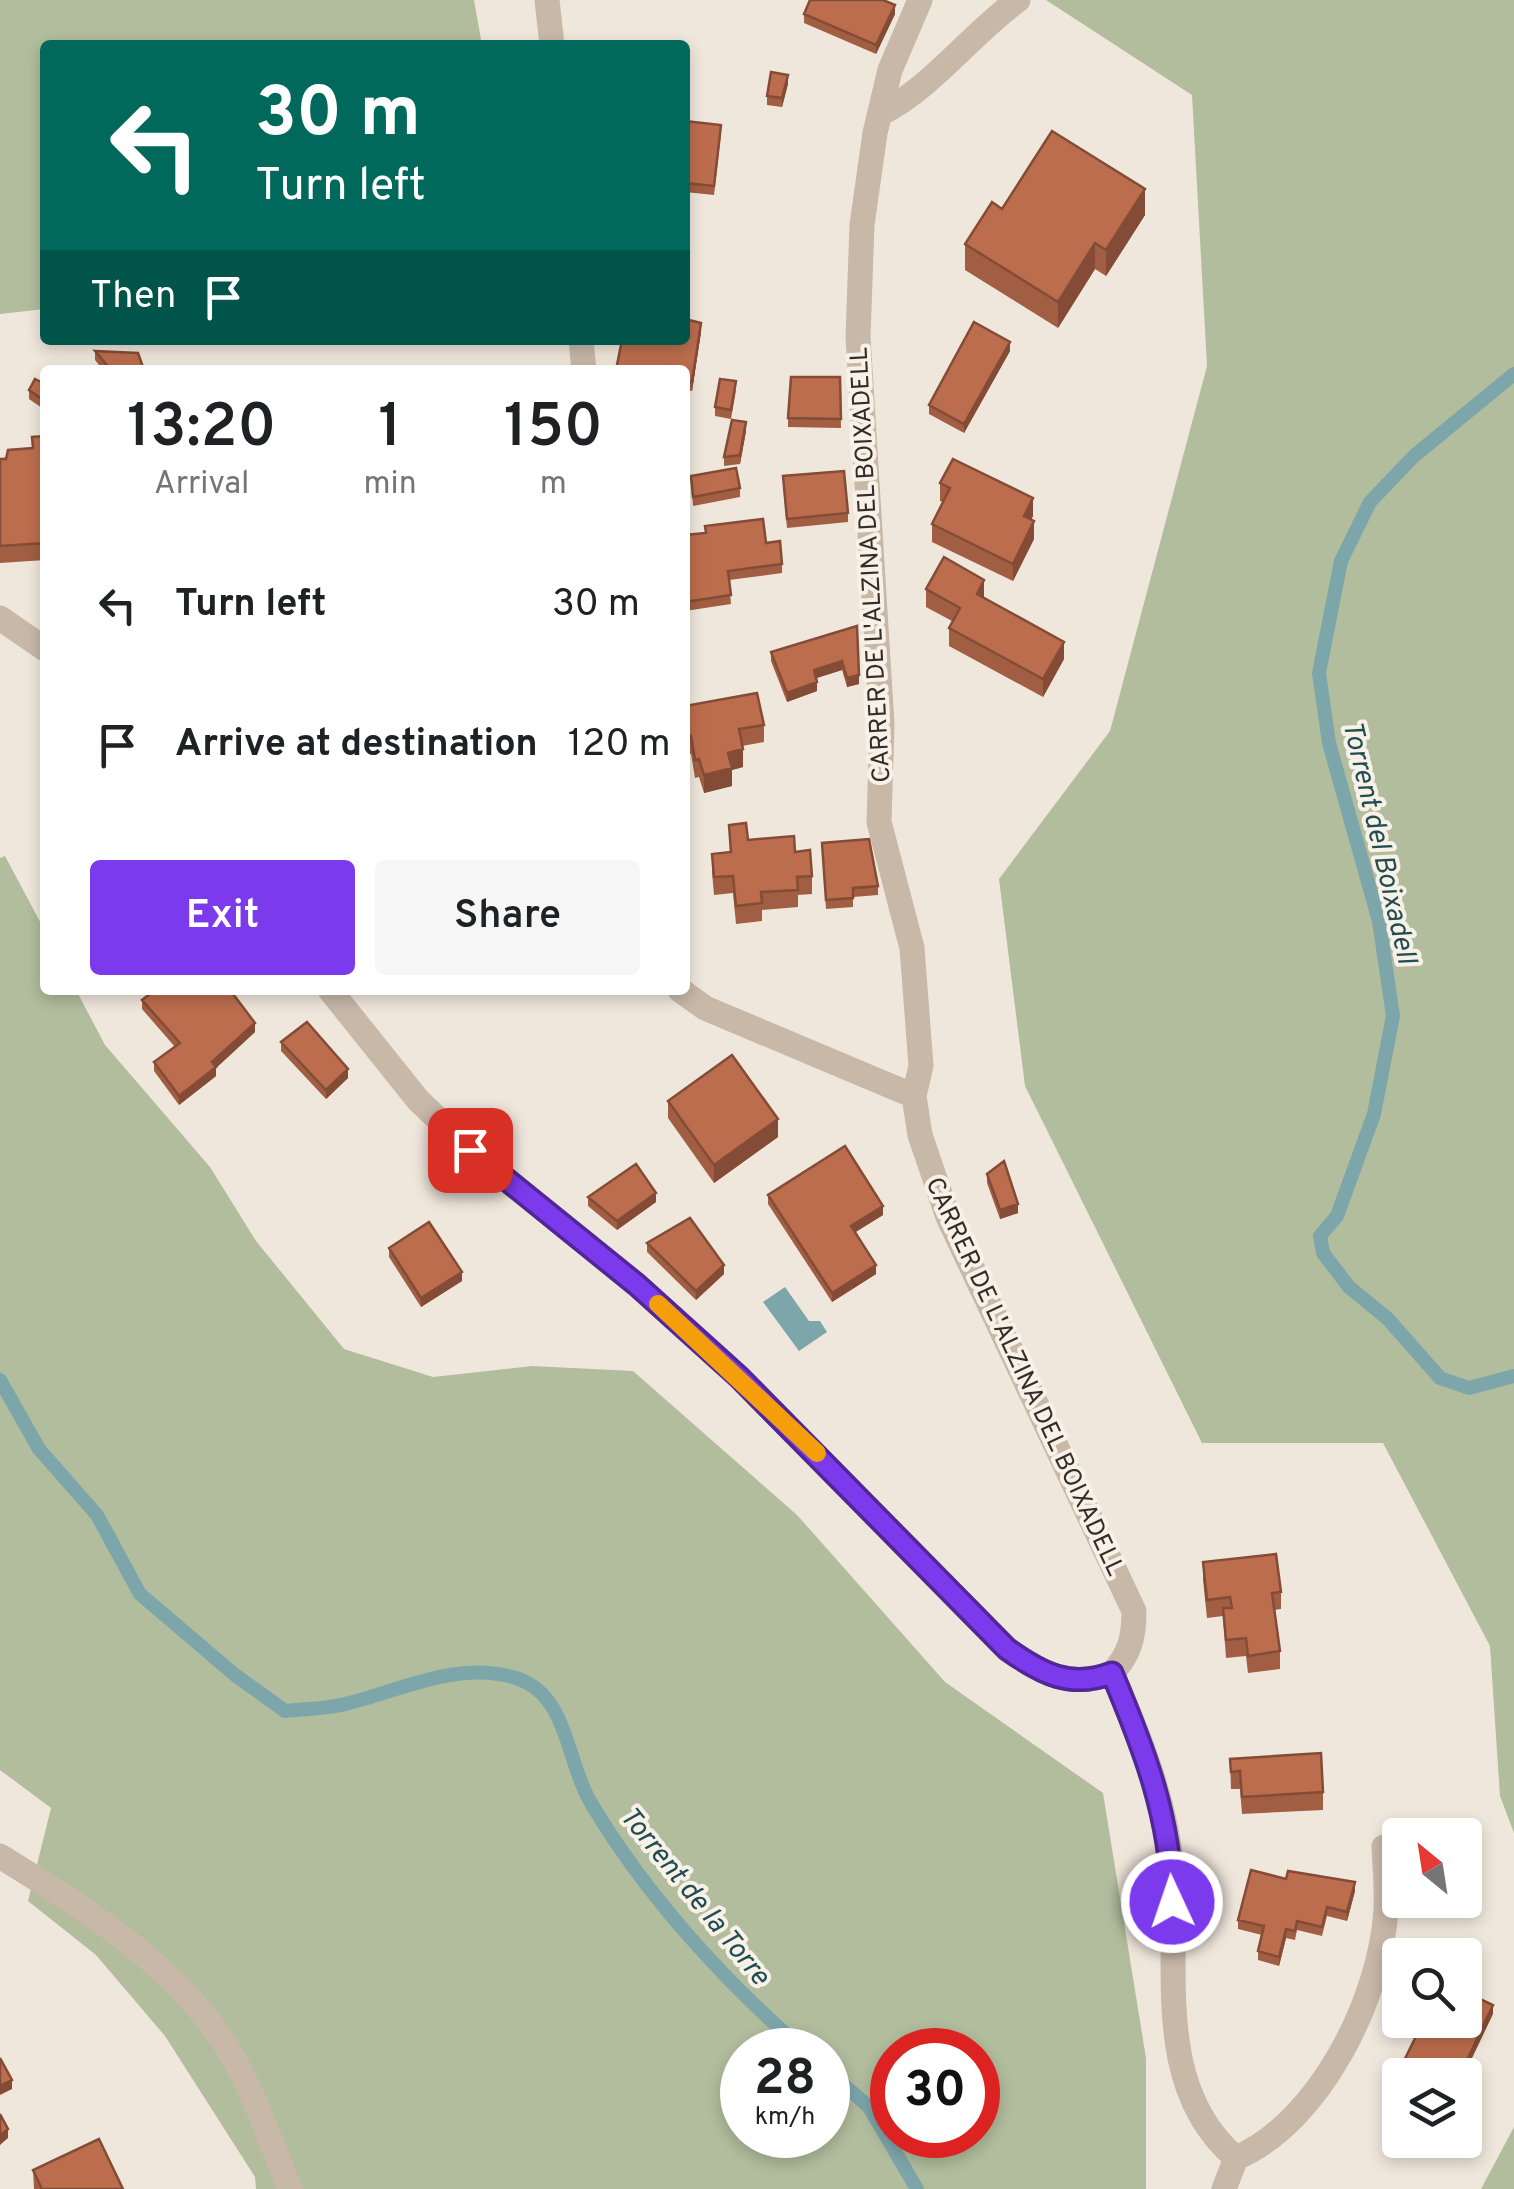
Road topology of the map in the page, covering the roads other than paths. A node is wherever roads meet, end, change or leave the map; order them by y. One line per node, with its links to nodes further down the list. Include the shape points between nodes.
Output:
1 (548, 0): 4 (street)
2 (920, 0): 5 (street, CARRER DE L'ALZINA DEL BOIXADELL, via 890,70)
3 (1018, 0): 5 (street, via 910,98)
4 (552, 40)
5 (880, 114): 10 (street, CARRER DE L'ALZINA DEL BOIXADELL, via 862,225 858,337 882,724 880,822 914,962 921,1066)
6 (0, 618): 7 (street)
7 (40, 646)
8 (334, 995): 11 (street, via 418,1100 739,1377 1007,1649 1062,1680 1087,1683)
9 (687, 995): 10 (street)
10 (914, 1096): 11 (street, CARRER DE L'ALZINA DEL BOIXADELL, via 931,1175 948,1217 1134,1611 1126,1659)
11 (1112, 1673): 14 (street, via 1158,1788 1172,1870 1179,2054 1206,2130)
12 (0, 1856): 15 (street, via 86,1910 172,1978 238,2066)
13 (1385, 1918): 14 (street, via 1377,1965 1348,2040 1324,2080 1260,2148)
14 (1236, 2158): 16 (street)
15 (290, 2189)
16 (1224, 2189)

